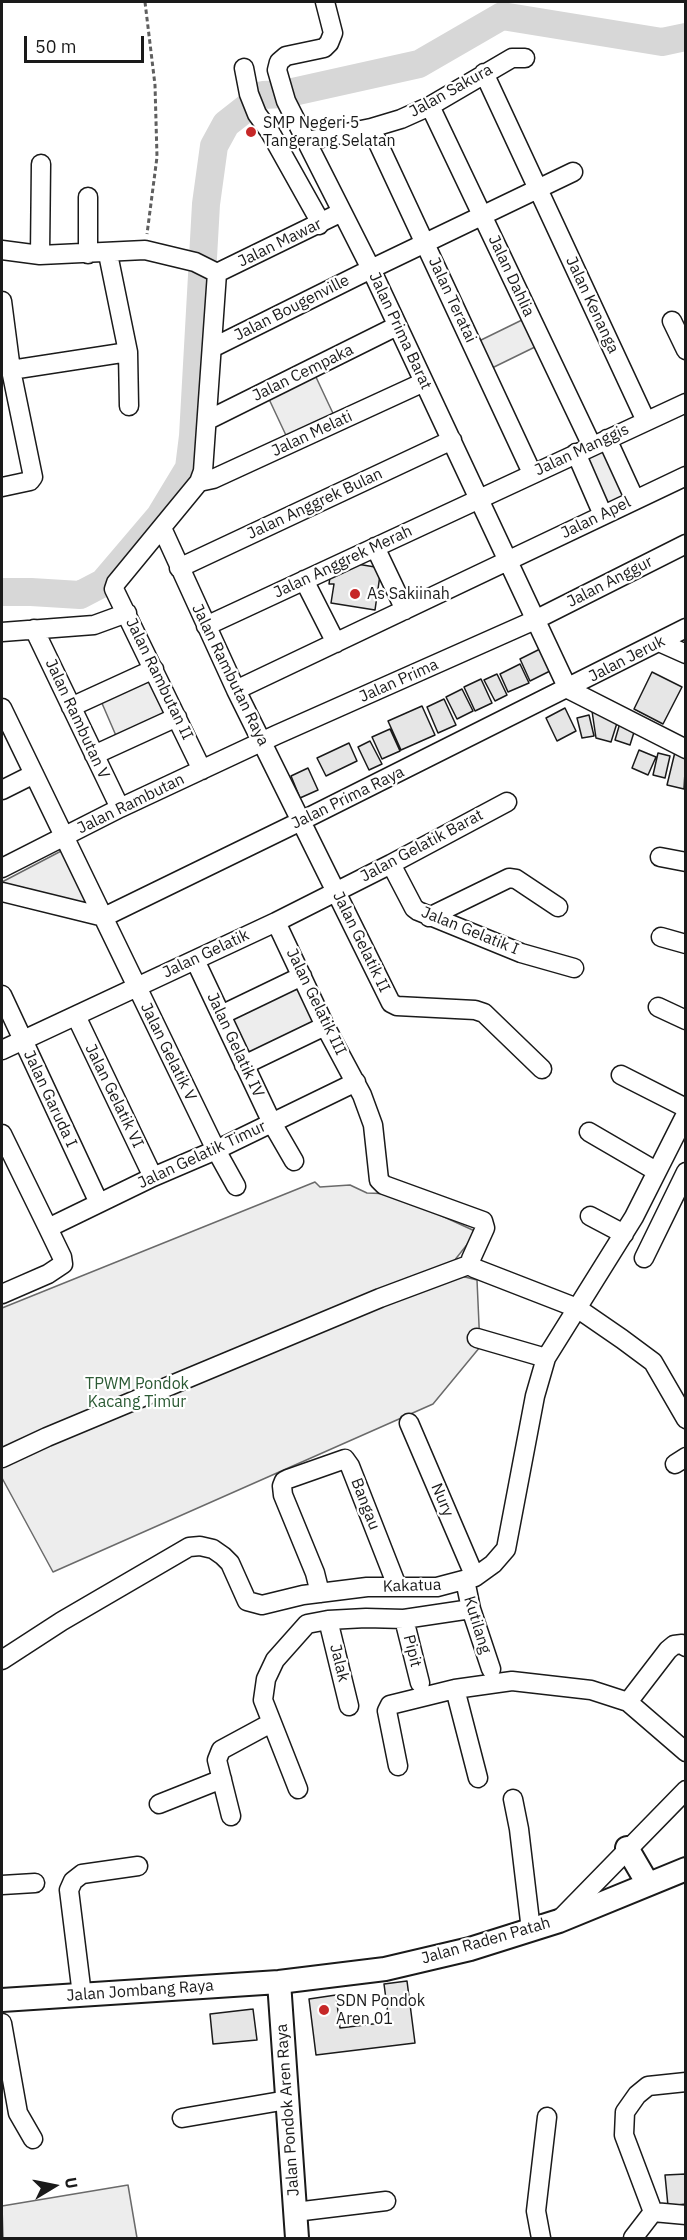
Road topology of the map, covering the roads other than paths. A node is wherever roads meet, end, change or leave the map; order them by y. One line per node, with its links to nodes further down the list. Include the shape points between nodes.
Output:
1 (325, 2): 7 (street, Jalan Prima Barat, via 333,33 329,42 324,48 286,56 277,70 286,101)
2 (525, 58): 4 (street, Jalan Sakura, via 512,58)
3 (244, 68): 14 (street, via 257,114)
4 (484, 73): 5 (street, Jalan Sakura); 10 (street, Jalan Kenanga)
5 (430, 106): 6 (street, Jalan Sakura); 13 (street, Jalan Dahlia)
6 (371, 128): 7 (street, Jalan Sakura); 15 (street, Jalan Teratai)
7 (307, 141): 12 (street, Jalan Prima Barat)
8 (40, 164): 19 (street)
9 (573, 172): 10 (street)
10 (538, 188): 13 (street); 33 (street, Jalan Kenanga)
11 (88, 197): 17 (street)
12 (342, 212): 14 (street, Jalan Mawar); 21 (street, Jalan Prima Barat)
13 (483, 215): 15 (street); 35 (street, Jalan Dahlia)
14 (319, 225): 20 (street, Jalan Mawar)
15 (426, 242): 21 (street); 36 (street, Jalan Teratai)
16 (2, 250): 19 (street)
17 (88, 254): 18 (street); 19 (street)
18 (108, 254): 20 (street, via 146,250); 27 (street)
19 (40, 255)
20 (207, 268): 25 (street)
21 (370, 269): 24 (street, Jalan Prima Barat); 25 (street, Jalan Bougenville)
22 (2, 302): 28 (street)
23 (672, 321): 26 (street)
24 (397, 326): 29 (street, Jalan Prima Barat); 32 (street, Jalan Cempaka)
25 (214, 347): 32 (street)
26 (686, 350)
27 (128, 352): 28 (street); 31 (street)
28 (11, 370): 39 (street, via 33,477)
29 (424, 382): 34 (street, Jalan Prima Barat); 38 (street, Jalan Melati)
30 (686, 403): 33 (street, Jalan Manggis)
31 (129, 406)
32 (208, 420): 38 (street, via 206,457)
33 (646, 421): 35 (street, Jalan Manggis)
34 (452, 440): 40 (street, Jalan Prima Barat); 47 (street, Jalan Anggrek Bulan)
35 (591, 446): 36 (street, Jalan Manggis); 41 (street); 42 (street)
36 (532, 473): 40 (street, Jalan Manggis)
37 (686, 476): 41 (street, Jalan Apel)
38 (199, 482): 43 (street)
39 (2, 487)
40 (479, 497): 45 (street, Jalan Anggrek Merah); 46 (street, Jalan Prima Barat)
41 (635, 500): 42 (street, Jalan Apel)
42 (603, 515): 46 (street, Jalan Apel)
43 (162, 528): 47 (street, Jalan Rambutan Raya); 50 (street, Jalan Rambutan II, via 116,583 114,589)
44 (686, 544): 51 (street, Jalan Anggur)
45 (375, 547): 48 (street, Jalan Anggrek Merah); 49 (street)
46 (508, 562): 49 (street, Jalan Apel); 51 (street, Jalan Prima Barat)
47 (179, 568): 52 (street, Jalan Rambutan Raya)
48 (304, 580): 52 (street, Jalan Anggrek Merah); 57 (street)
49 (405, 610): 57 (street, Jalan Apel)
50 (127, 613): 54 (street, via 94,625); 59 (street, Jalan Rambutan II)
51 (535, 620): 60 (street, Jalan Prima Barat); 65 (street, Jalan Prima)
52 (206, 626): 61 (street, Jalan Rambutan Raya)
53 (686, 628): 56 (street, Jalan Jeruk)
54 (34, 629): 55 (street); 62 (street, Jalan Rambutan V)
55 (2, 632)
56 (659, 642): 58 (street); 60 (street, Jalan Jeruk)
57 (336, 643): 61 (street, Jalan Apel)
58 (686, 654)
59 (154, 669): 62 (street); 64 (street, Jalan Rambutan II)
60 (568, 689): 66 (street); 73 (street, Jalan Prima Raya)
61 (236, 690): 65 (street, Jalan Rambutan Raya)
62 (71, 707): 67 (street, Jalan Rambutan V)
63 (2, 708): 69 (street, Jalan Gelatik V)
64 (177, 717): 67 (street); 68 (street, Jalan Rambutan II)
65 (262, 742): 68 (street, Jalan Rambutan); 73 (street, Jalan Rambutan Raya)
66 (686, 749)
67 (94, 755): 72 (street, Jalan Rambutan V)
68 (202, 770): 72 (street, Jalan Rambutan)
69 (34, 774): 70 (street); 74 (street, Jalan Gelatik V)
70 (2, 790)
71 (507, 801): 77 (street, Jalan Gelatik Barat)
72 (120, 808): 74 (street, Jalan Rambutan)
73 (301, 821): 79 (street, Jalan Gelatik II); 82 (street, Jalan Prima Raya)
74 (64, 836): 78 (street, Jalan Rambutan); 82 (street, Jalan Gelatik V)
75 (660, 857): 76 (street)
76 (686, 862)
77 (390, 864): 79 (street, Jalan Gelatik Barat); 83 (street, Jalan Gelatik I, via 414,908)
78 (2, 868)
79 (336, 890): 84 (street, Jalan Gelatik); 100 (street, Jalan Gelatik II, via 391,1003 484,1013)
80 (2, 892): 82 (street)
81 (558, 907): 83 (street, via 516,879 508,878)
82 (104, 916): 90 (street, Jalan Gelatik V)
83 (429, 917): 88 (street, Jalan Gelatik I, via 521,953)
84 (276, 922): 87 (street, Jalan Gelatik); 89 (street, Jalan Gelatik III)
85 (661, 937): 86 (street)
86 (686, 944)
87 (195, 960): 90 (street, Jalan Gelatik); 94 (street, Jalan Gelatik IV)
88 (574, 968)
89 (302, 976): 94 (street); 96 (street, Jalan Gelatik III)
90 (136, 987): 93 (street, Jalan Gelatik); 108 (street, Jalan Gelatik V)
91 (2, 995): 97 (street, Jalan Garuda I)
92 (658, 1007): 95 (street)
93 (76, 1016): 97 (street, Jalan Gelatik); 112 (street, Jalan Gelatik VI)
94 (221, 1016): 99 (street, Jalan Gelatik IV)
95 (686, 1020)
96 (325, 1026): 99 (street); 102 (street, Jalan Gelatik III)
97 (23, 1042): 98 (street, Jalan Gelatik); 115 (street, Jalan Garuda I)
98 (2, 1050)
99 (244, 1065): 105 (street, Jalan Gelatik IV)
100 (542, 1069)
101 (621, 1075): 103 (street)
102 (356, 1082): 105 (street, Jalan Gelatik Timur); 120 (street, Jalan Gelatik III, via 373,1125 379,1180 485,1224)
103 (686, 1108)
104 (686, 1114): 110 (street, Kakatua)
105 (272, 1123): 108 (street, Jalan Gelatik Timur); 109 (street, Jalan Gelatik IV)
106 (590, 1132): 110 (street)
107 (2, 1134): 117 (street)
108 (216, 1150): 112 (street, Jalan Gelatik Timur); 113 (street, Jalan Gelatik V)
109 (294, 1161)
110 (656, 1171): 118 (street, Kakatua)
111 (686, 1172): 114 (street)
112 (153, 1177): 115 (street, Jalan Gelatik Timur)
113 (236, 1186)
114 (681, 1192): 119 (street)
115 (99, 1203): 117 (street, Jalan Gelatik Timur)
116 (590, 1216): 118 (street)
117 (48, 1227): 121 (street, via 63,1264)
118 (624, 1234): 122 (street, Kakatua)
119 (644, 1258)
120 (471, 1264): 122 (street); 127 (street, via 380,1298)
121 (2, 1294)
122 (577, 1308): 124 (street, Kakatua); 125 (street, via 653,1362)
123 (477, 1338): 124 (street)
124 (546, 1358): 129 (street, Kakatua, via 506,1549)
125 (686, 1419)
126 (409, 1423): 129 (street, Nury)
127 (2, 1458)
128 (397, 1586): 129 (street, Kakatua); 130 (street, Kakatua); 130 (street, Bangau, via 345,1460 288,1479 282,1486 315,1573)
129 (469, 1590): 131 (street); 135 (street, Kutilang)
130 (308, 1606): 132 (street); 134 (street, Kakatua, via 252,1604 244,1597 230,1563 223,1556 213,1549 189,1547); 140 (street, via 266,1678 263,1700)
131 (404, 1618): 132 (street); 136 (street, Pipit)
132 (328, 1620): 139 (street, Jalak)
133 (686, 1647): 138 (street, via 674,1645 668,1650)
134 (2, 1660)
135 (491, 1669)
136 (420, 1683)
137 (455, 1689): 138 (street, via 513,1682 591,1690); 142 (street, via 390,1706 387,1712); 143 (street)
138 (628, 1702): 141 (street)
139 (350, 1706)
140 (271, 1722): 144 (street, via 222,1750 217,1760); 145 (street)
141 (686, 1752)
142 (398, 1766)
143 (478, 1778)
144 (222, 1779): 148 (street); 149 (street)
145 (297, 1789)
146 (686, 1791): 150 (street)
147 (513, 1799): 157 (street)
148 (159, 1804)
149 (231, 1816)
150 (627, 1848): 154 (main road); 156 (street)
151 (138, 1866): 159 (street, via 82,1874 69,1890)
152 (684, 1872): 154 (main road, Jalan Raden Patah)
153 (35, 1883): 155 (street)
154 (648, 1884): 156 (main road, Jalan Raden Patah)
155 (2, 1885)
156 (559, 1921): 157 (main road, Jalan Raden Patah)
157 (531, 1930): 158 (main road, Jalan Raden Patah, via 384,1969)
158 (279, 1982): 159 (main road, Jalan Jombang Raya); 163 (main road, Jalan Pondok Aren Raya)
159 (82, 1995): 160 (main road, Jalan Jombang Raya)
160 (2, 2000)
161 (2, 2023): 166 (street, via 18,2113)
162 (686, 2082): 169 (street, via 648,2086 625,2112 624,2135)
163 (287, 2100): 165 (street); 168 (main road, Jalan Pondok Aren Raya)
164 (547, 2117): 172 (street, via 536,2211)
165 (182, 2118)
166 (33, 2139)
167 (386, 2201): 168 (street)
168 (295, 2212): 171 (main road, Jalan Pondok Aren Raya)
169 (652, 2212): 170 (street); 173 (street)
170 (686, 2215)
171 (297, 2238)
172 (541, 2238)
173 (633, 2238)

